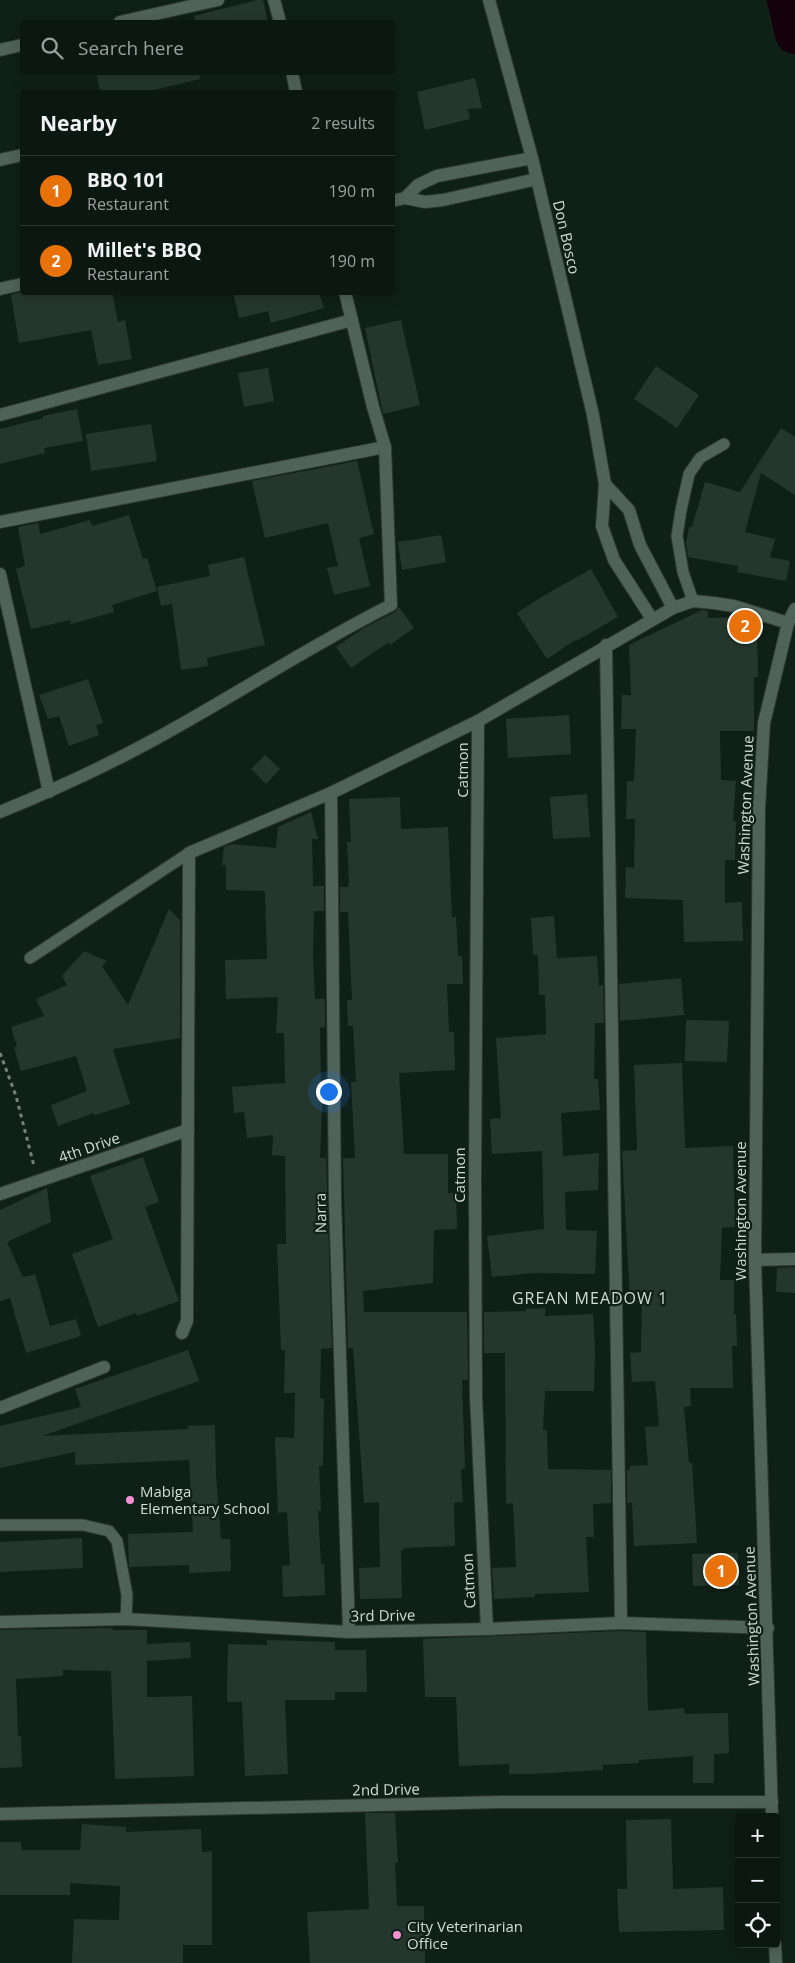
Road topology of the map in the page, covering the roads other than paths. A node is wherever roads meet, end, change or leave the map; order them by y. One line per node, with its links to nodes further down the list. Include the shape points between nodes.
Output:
1 (218, 0): 4 (street)
2 (274, 0): 5 (street)
3 (489, 0): 11 (street, Don Bosco)
4 (129, 20)
5 (279, 20)
6 (20, 45): 7 (street)
7 (0, 50)
8 (292, 75): 9 (street)
9 (293, 90)
10 (20, 155): 12 (street)
11 (532, 158): 13 (street, Don Bosco); 14 (street, via 437,176)
12 (0, 160)
13 (537, 179): 14 (street, via 443,200); 22 (street, Don Bosco, via 593,415)
14 (399, 199)
15 (20, 284): 16 (street)
16 (0, 289)
17 (346, 295): 18 (street)
18 (352, 320): 19 (street); 21 (street)
19 (0, 415)
20 (724, 444): 25 (lane, via 700,458 689,474 681,510 677,536 683,572)
21 (385, 447): 23 (street); 32 (street, via 391,605 344,628 157,738)
22 (605, 484): 26 (street, via 629,510 640,544); 28 (street, Don Bosco, via 602,526 614,560)
23 (0, 522)
24 (0, 574): 32 (street)
25 (693, 601): 26 (street); 29 (street, via 734,606)
26 (673, 608): 28 (street)
27 (795, 609): 29 (street, Washington Avenue)
28 (652, 618): 30 (street)
29 (788, 623): 40 (street, Washington Avenue, via 764,724 759,808)
30 (606, 645): 31 (street); 47 (street)
31 (478, 721): 33 (street); 49 (street, Catmon, via 476,1397)
32 (49, 792): 34 (street)
33 (331, 793): 35 (street); 50 (street, Narra, via 335,1201)
34 (0, 812)
35 (189, 853): 36 (lane); 37 (street)
36 (30, 958)
37 (188, 1130): 38 (street, 4th Drive); 41 (street, via 186,1321)
38 (0, 1194)
39 (795, 1259): 40 (street)
40 (755, 1260): 48 (street, Washington Avenue)
41 (182, 1332)
42 (104, 1367): 43 (street)
43 (0, 1408)
44 (0, 1525): 45 (lane, via 83,1525 108,1531 117,1540 126,1595)
45 (126, 1619): 46 (street, 3rd Drive); 50 (street, 3rd Drive)
46 (0, 1622)
47 (621, 1624): 48 (street, 3rd Drive); 49 (street, 3rd Drive)
48 (768, 1628): 51 (street, Washington Avenue)
49 (487, 1629): 50 (street, 3rd Drive)
50 (349, 1632)
51 (772, 1802): 52 (street, Washington Avenue); 53 (street, 2nd Drive, via 500,1802)
52 (772, 1813)
53 (0, 1814)
54 (775, 1948): 55 (street)
55 (776, 1963)

